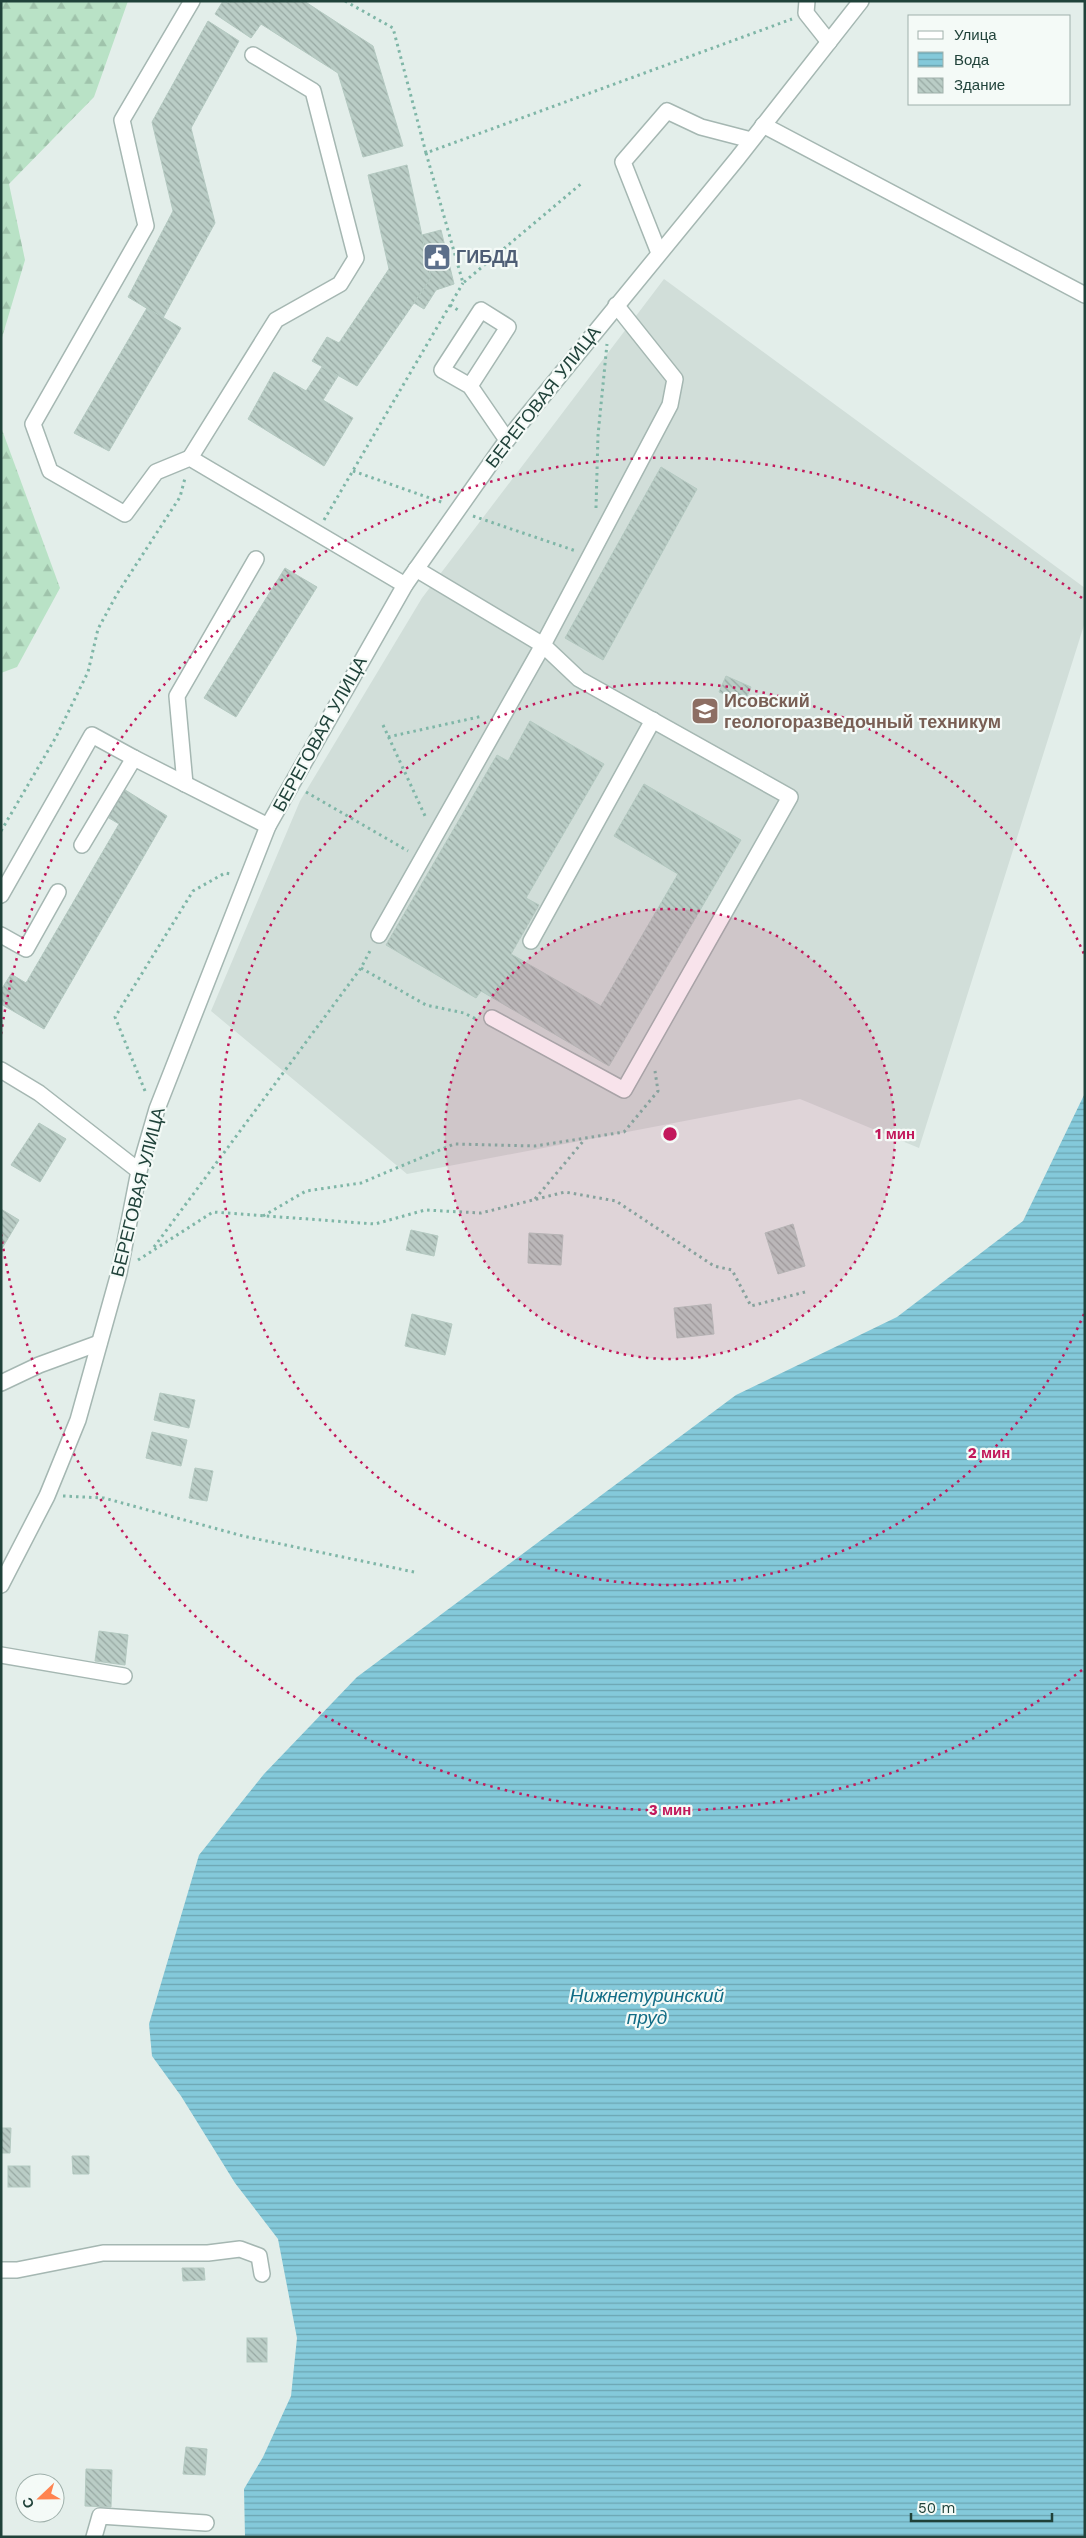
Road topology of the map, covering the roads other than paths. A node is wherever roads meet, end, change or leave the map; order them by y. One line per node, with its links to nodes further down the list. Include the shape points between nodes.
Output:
1 (192, 1): 13 (street, via 122,120 146,226 33,424 50,470 125,514 156,472)
2 (861, 1): 4 (street, БЕРЕГОВАЯ УЛИЦА)
3 (807, 7): 4 (street)
4 (829, 42): 6 (street, БЕРЕГОВАЯ УЛИЦА)
5 (253, 55): 13 (street, via 313,90 356,258 340,284 276,320)
6 (763, 124): 7 (street, БЕРЕГОВАЯ УЛИЦА); 9 (street)
7 (751, 140): 8 (street, БЕРЕГОВАЯ УЛИЦА); 8 (street, via 701,126 667,110 623,162)
8 (659, 253): 10 (street, БЕРЕГОВАЯ УЛИЦА)
9 (1085, 295)
10 (616, 306): 12 (street, БЕРЕГОВАЯ УЛИЦА); 17 (street, via 675,379 670,405)
11 (470, 386): 11 (street, via 442,370 481,310 508,327); 12 (street)
12 (507, 440): 15 (street, БЕРЕГОВАЯ УЛИЦА)
13 (190, 458): 16 (street)
14 (256, 559): 20 (street, via 177,696)
15 (416, 569): 16 (street, БЕРЕГОВАЯ УЛИЦА); 17 (street)
16 (405, 585): 21 (street, БЕРЕГОВАЯ УЛИЦА)
17 (543, 645): 18 (street, via 579,679); 26 (street)
18 (653, 720): 27 (street); 28 (street, via 790,797 624,1090)
19 (134, 758): 20 (street); 22 (street); 24 (street, via 92,735)
20 (185, 784): 21 (street)
21 (268, 826): 30 (street, БЕРЕГОВАЯ УЛИЦА, via 155,1115)
22 (82, 845)
23 (58, 892): 25 (street, via 26,949)
24 (1, 895)
25 (1, 935)
26 (379, 935)
27 (531, 941)
28 (492, 1018)
29 (1, 1070): 30 (street, via 39,1093)
30 (139, 1171): 31 (street, БЕРЕГОВАЯ УЛИЦА, via 119,1273)
31 (99, 1343): 32 (street); 33 (street, БЕРЕГОВАЯ УЛИЦА, via 78,1420 47,1496)
32 (1, 1383)
33 (1, 1584)
34 (1, 1655): 35 (street)
35 (124, 1676)
36 (1, 2270): 37 (street, via 17,2270 104,2253 208,2253 240,2249 259,2256)
37 (262, 2274)
38 (206, 2523): 39 (street, via 100,2516)
39 (94, 2537)

